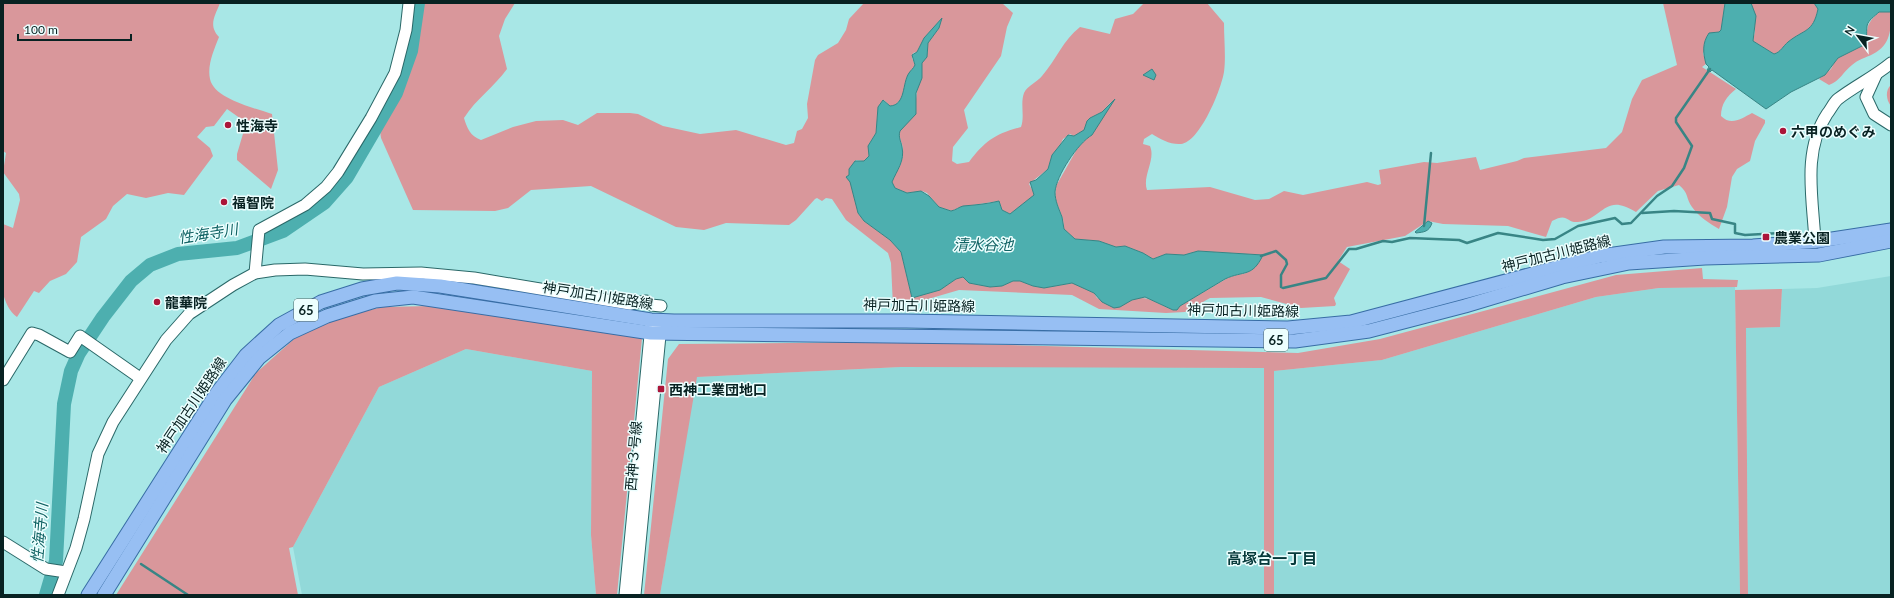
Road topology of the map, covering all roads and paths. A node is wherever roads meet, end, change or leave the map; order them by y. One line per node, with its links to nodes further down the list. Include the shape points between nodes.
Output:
1 (409, 3): 10 (street, via 406,30 395,74 371,118 326,187 305,205 258,230)
2 (1891, 63): 3 (street)
3 (1876, 75): 4 (street); 5 (street)
4 (1852, 90): 5 (street); 9 (street, via 1837,100 1821,125 1814,144 1810,178)
5 (1866, 97): 6 (street, via 1874,114)
6 (1891, 125)
7 (1891, 230): 9 (main road, 神戸加古川姫路線 / 65)
8 (1891, 241): 11 (main road, 神戸加古川姫路線 / 65, via 1819,255 1629,263 1562,277 1368,331 1295,341)
9 (1815, 242): 11 (main road, 神戸加古川姫路線 / 65, via 1664,247 1600,256 1351,322 1288,328 921,321)
10 (255, 273): 11 (street, via 305,269 363,274 421,272 474,278 630,304 646,301 656,305); 12 (street, via 189,314 166,340)
11 (656, 327): 17 (main road, 神戸加古川姫路線 / 65, via 440,286 397,283 362,289 321,302 279,325 246,355 216,394); 18 (main road, 神戸加古川姫路線 / 65, via 413,297 375,301 328,316 290,333 259,358 225,400); 19 (street, 西神３号線); 20 (street, 西神３号線)
12 (140, 378): 13 (street, via 80,336 70,352 32,333); 15 (street, via 113,422 98,454 76,548)
13 (3, 380)
14 (3, 542): 15 (street, via 46,569)
15 (63, 571): 16 (street)
16 (58, 595)
17 (88, 595)
18 (104, 595)
19 (625, 595)
20 (635, 595)

